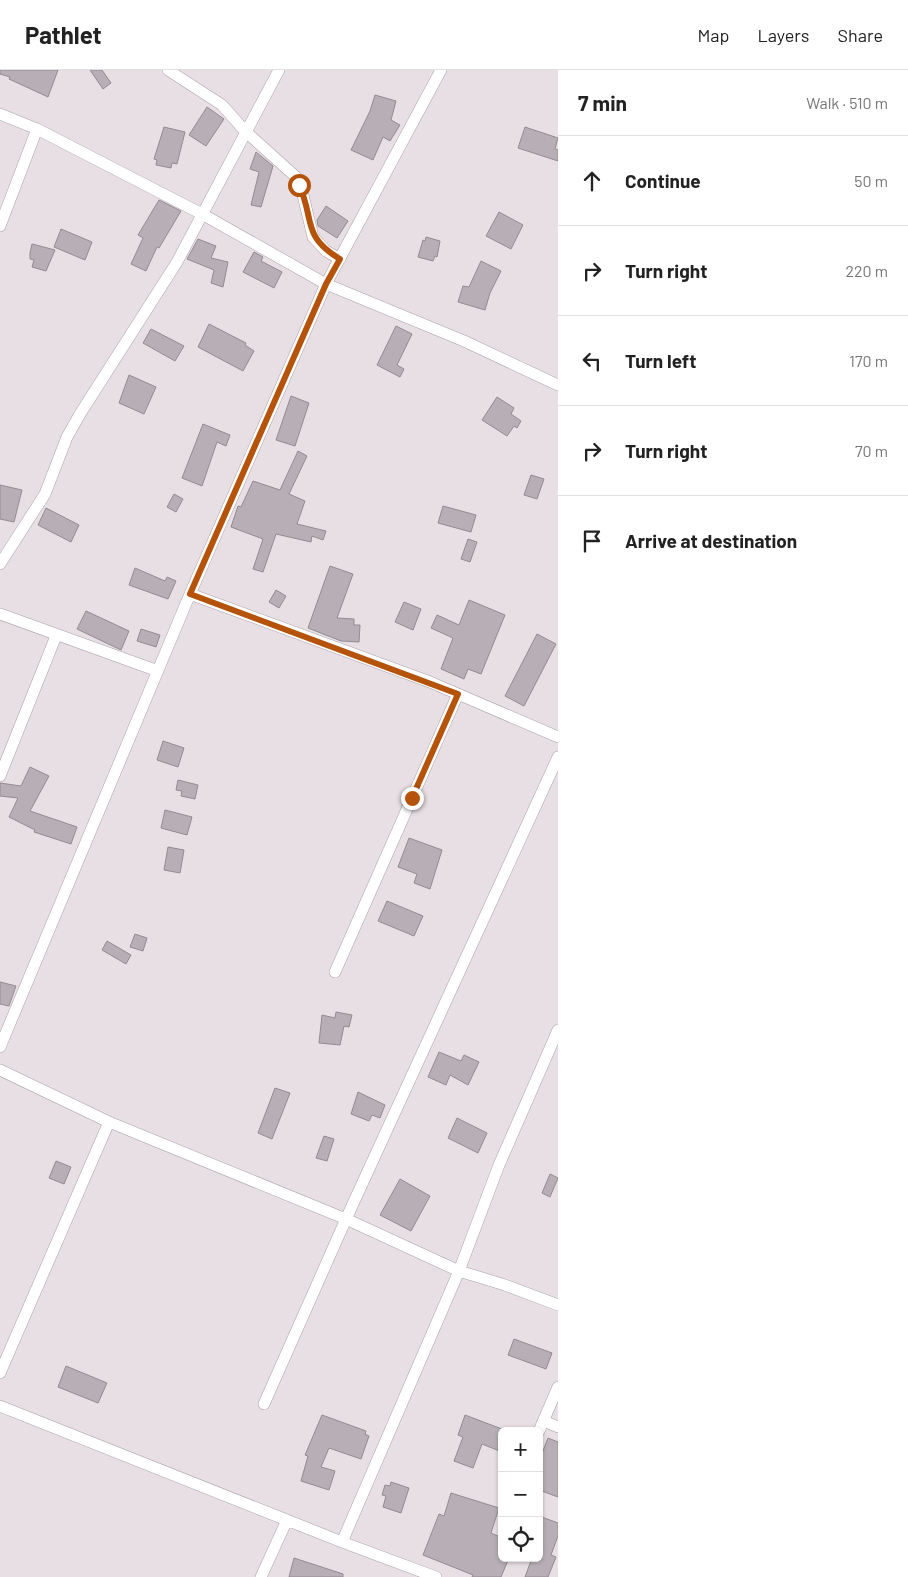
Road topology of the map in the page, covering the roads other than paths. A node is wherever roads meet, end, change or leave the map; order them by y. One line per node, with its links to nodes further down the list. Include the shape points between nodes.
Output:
1 (168, 70): 6 (street, via 222,105)
2 (279, 70): 6 (street)
3 (441, 70): 9 (street)
4 (0, 114): 5 (street)
5 (37, 129): 7 (street); 8 (street)
6 (245, 131): 7 (street); 9 (street, via 295,176 304,194 313,237 326,251)
7 (202, 214): 10 (street); 12 (street, via 177,262 80,414 67,437 45,494)
8 (0, 226)
9 (340, 259): 10 (street)
10 (326, 284): 11 (street, via 464,341); 13 (street)
11 (558, 385)
12 (0, 564)
13 (190, 594): 16 (street); 17 (street)
14 (0, 614): 15 (street)
15 (56, 636): 16 (street); 20 (street)
16 (158, 671): 23 (street)
17 (458, 694): 18 (street); 21 (street)
18 (558, 737)
19 (558, 757): 26 (street)
20 (0, 776)
21 (335, 972)
22 (558, 1030): 27 (street, via 499,1165)
23 (0, 1047)
24 (0, 1070): 25 (street)
25 (109, 1122): 26 (street); 29 (street)
26 (346, 1218): 27 (street); 31 (street)
27 (459, 1271): 28 (street); 36 (street)
28 (558, 1305)
29 (0, 1374)
30 (558, 1387): 33 (street)
31 (264, 1404)
32 (0, 1406): 35 (street)
33 (541, 1426): 34 (street)
34 (558, 1427)
35 (287, 1520): 36 (street); 37 (street)
36 (342, 1542): 38 (street)
37 (261, 1577)
38 (436, 1577)

